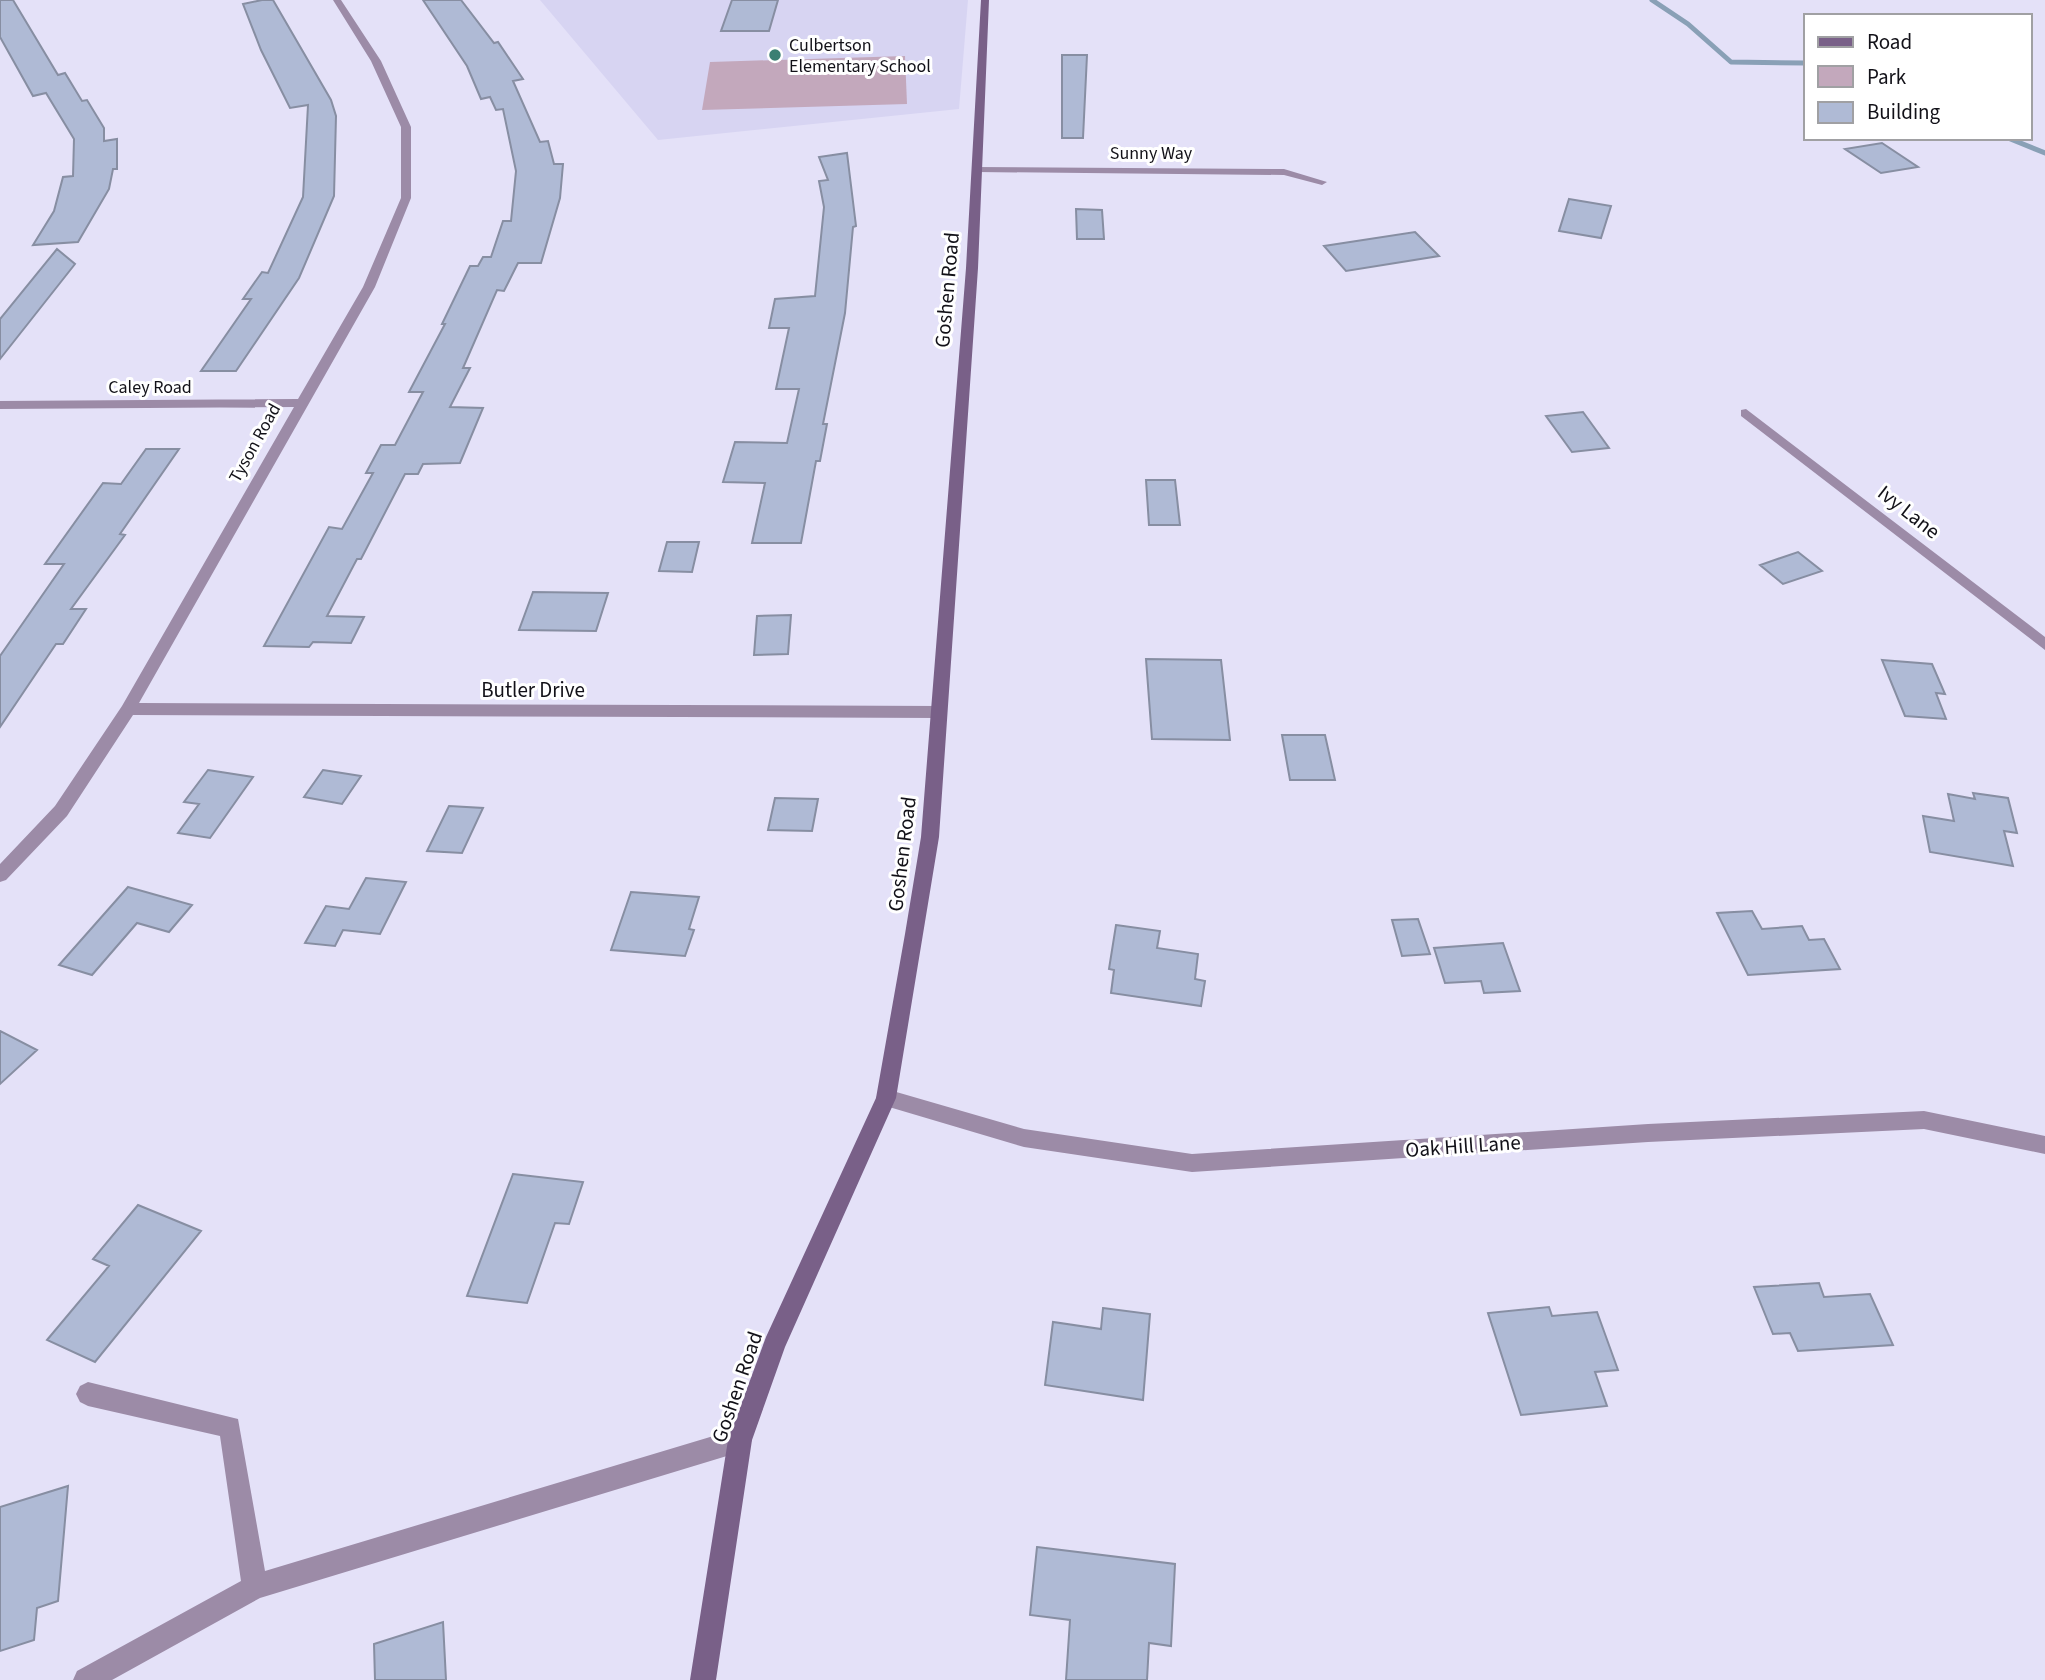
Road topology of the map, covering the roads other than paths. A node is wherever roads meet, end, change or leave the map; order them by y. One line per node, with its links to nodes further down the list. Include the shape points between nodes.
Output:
1 (337, 0): 5 (street, Tyson Road, via 376,61 406,127 407,198 369,287)
2 (985, 0): 3 (street, Goshen Road)
3 (978, 169): 4 (street, Sunny Way, via 1270,172); 10 (street, Goshen Road)
4 (1322, 182)
5 (300, 403): 6 (street, Caley Road); 9 (street, Tyson Road)
6 (0, 405)
7 (1746, 413): 8 (street, Ivy Lane)
8 (2045, 645)
9 (128, 709): 10 (street, Butler Drive); 11 (street, Tyson Road, via 61,811)
10 (938, 712): 12 (street, Goshen Road, via 930,836)
11 (0, 874)
12 (886, 1098): 13 (street, Oak Hill Lane, via 1024,1138 1192,1163 1923,1120); 15 (street, Goshen Road, via 774,1345)
13 (2045, 1145)
14 (88, 1394): 16 (street, via 230,1427)
15 (740, 1440): 16 (street); 18 (street, Goshen Road)
16 (256, 1587): 17 (street)
17 (86, 1680)
18 (703, 1680)

